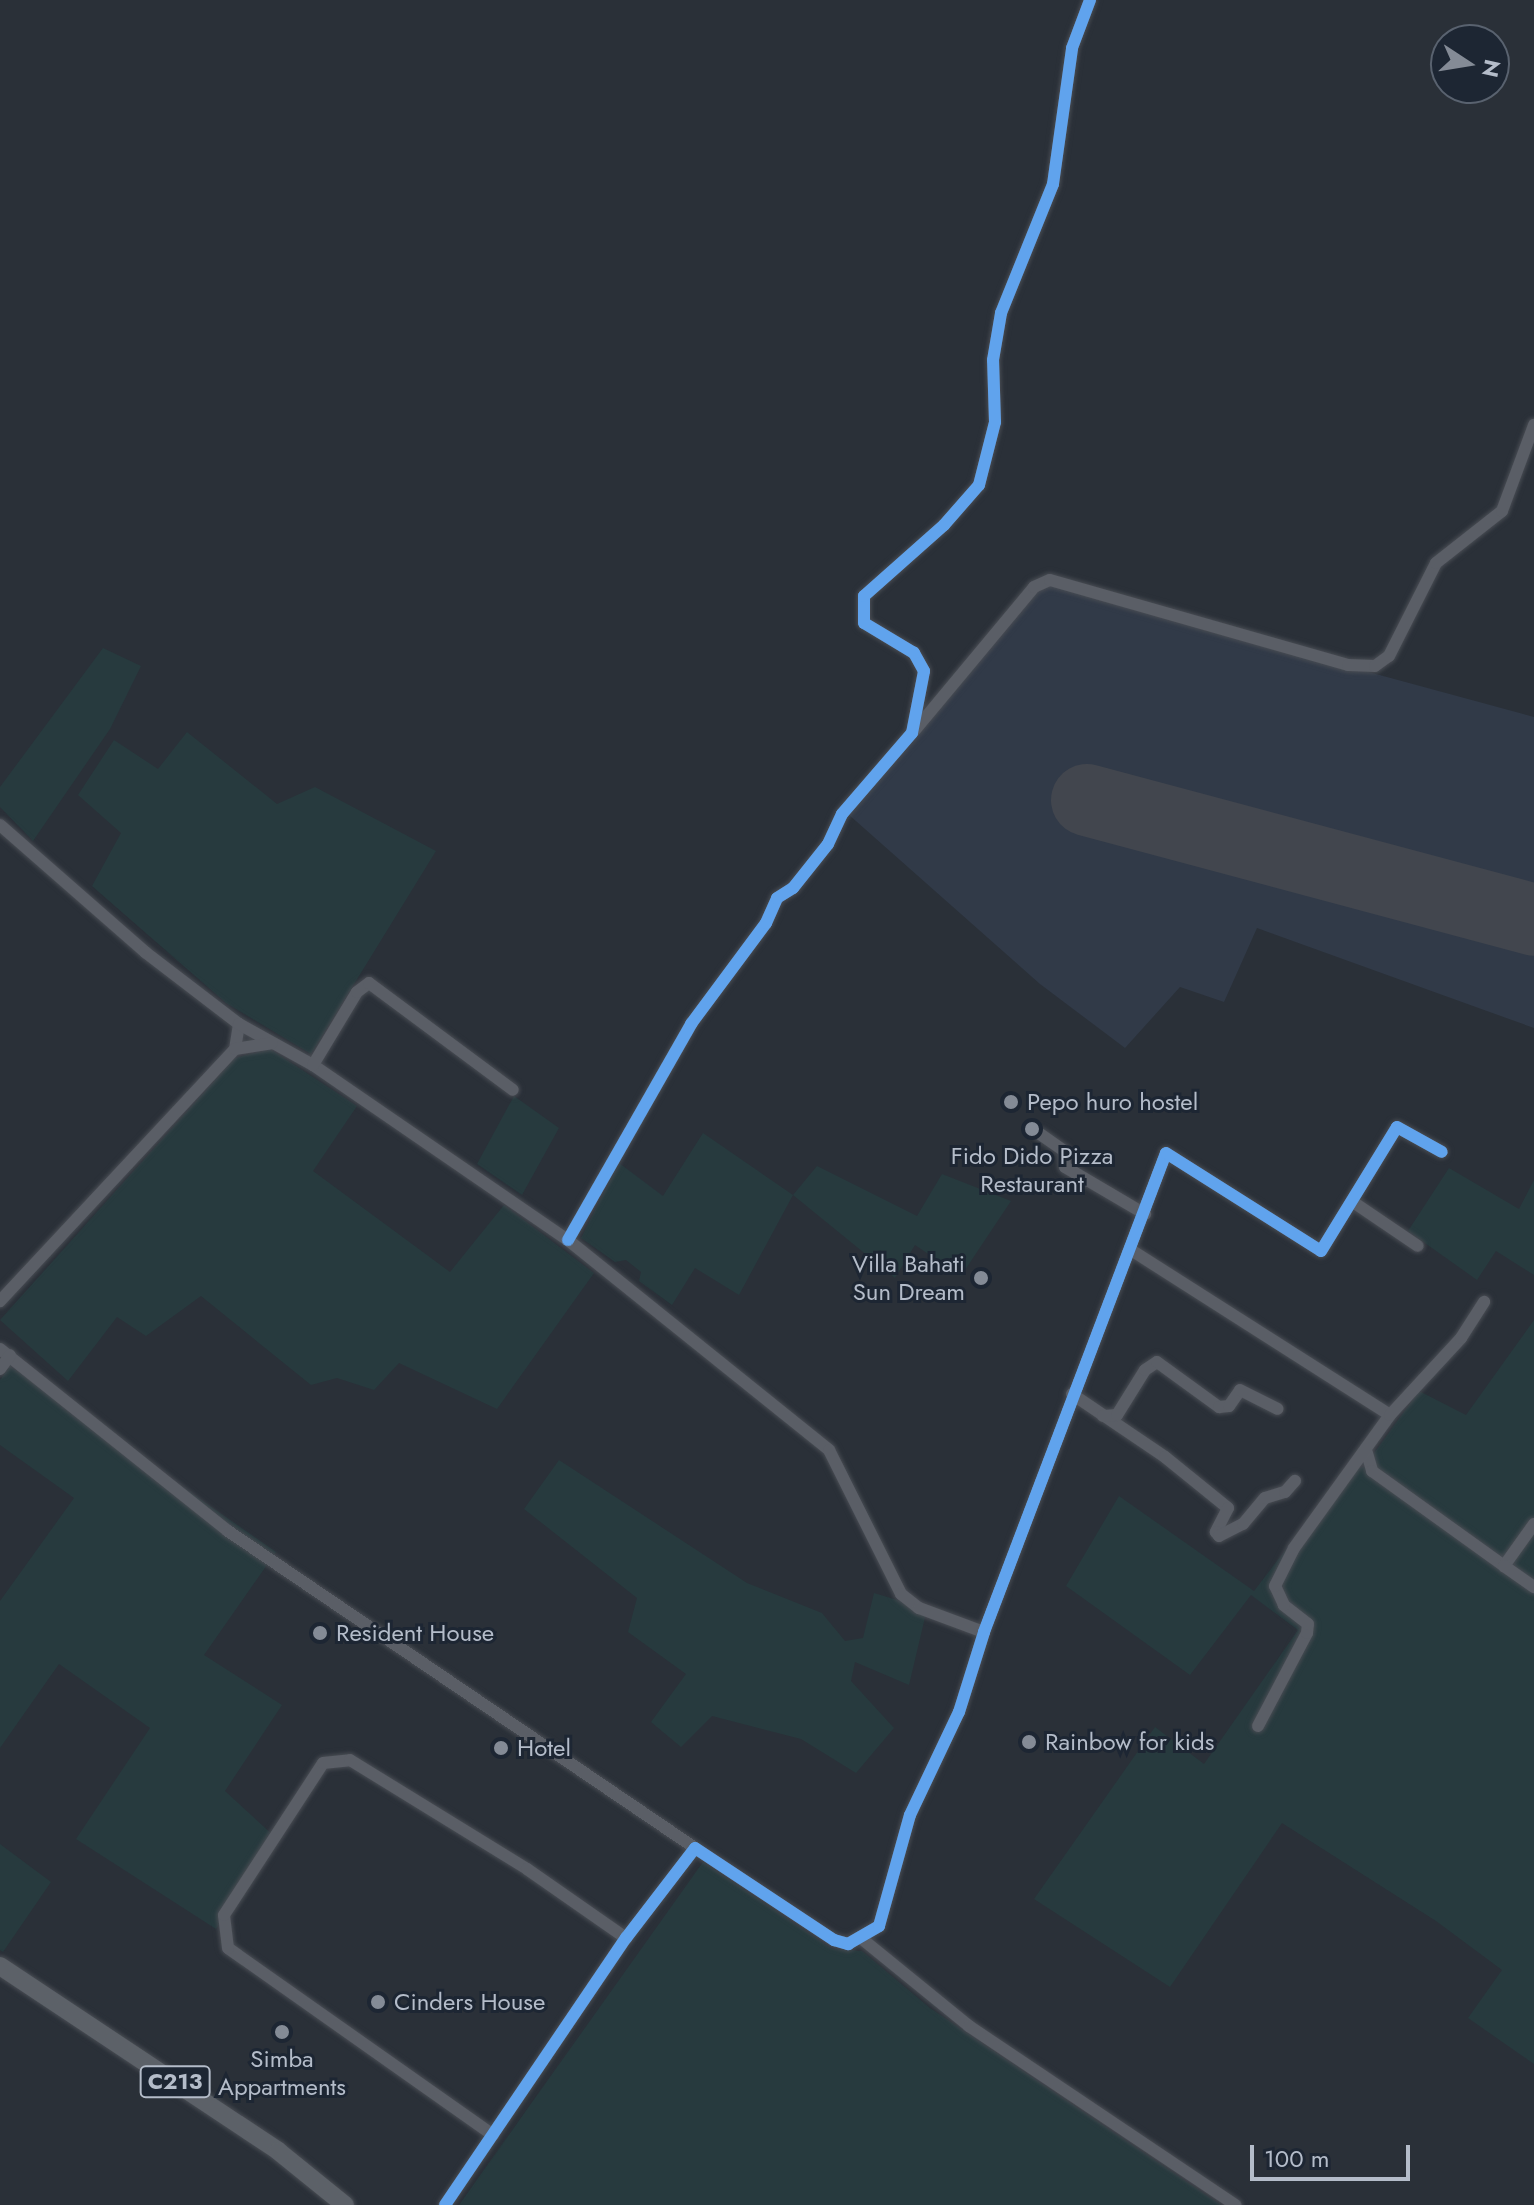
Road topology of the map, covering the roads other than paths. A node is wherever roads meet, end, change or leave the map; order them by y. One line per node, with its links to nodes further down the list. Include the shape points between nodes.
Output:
1 (1090, 0): 3 (street, via 1072,48 1053,184 1001,313 993,360 995,422 979,485 944,525 864,596 864,623 914,653 924,671)
2 (1534, 425): 3 (street, via 1502,511 1436,563 1389,656 1375,666 1348,665 1050,580 1034,587)
3 (912, 733): 14 (street, via 842,814 828,844 793,888 777,898 766,923 691,1024)
4 (0, 825): 5 (street, via 145,952)
5 (239, 1024): 6 (street); 7 (street)
6 (272, 1043): 7 (street); 8 (street)
7 (235, 1049): 17 (street)
8 (313, 1065): 9 (street, via 357,992 369,983); 14 (street)
9 (513, 1090)
10 (1040, 1134): 13 (street, via 1064,1151 1065,1167)
11 (1442, 1152): 12 (street, via 1397,1127)
12 (1353, 1202): 13 (street, via 1325,1249 1318,1251 1166,1153); 15 (street)
13 (1145, 1214): 16 (street)
14 (568, 1240): 30 (street, via 829,1450 909,1602)
15 (1418, 1246)
16 (1131, 1250): 21 (street); 23 (street)
17 (0, 1301)
18 (1484, 1302): 23 (street, via 1461,1338)
19 (5, 1352): 20 (street); 32 (street, via 228,1531)
20 (0, 1369)
21 (1072, 1394): 24 (street); 30 (street)
22 (1278, 1409): 24 (street, via 1240,1390 1229,1406 1219,1407 1157,1362 1145,1370 1117,1415)
23 (1390, 1415): 25 (street)
24 (1103, 1416): 26 (street, via 1177,1465 1228,1508 1216,1532 1219,1536 1243,1524 1265,1498 1285,1492)
25 (1367, 1453): 28 (street, via 1372,1471); 31 (street, via 1294,1548 1275,1586 1284,1605 1308,1624 1307,1633)
26 (1295, 1481)
27 (1534, 1524): 28 (street)
28 (1504, 1566): 29 (street)
29 (1534, 1587)
30 (984, 1632): 34 (street, via 949,1737 910,1815 885,1914)
31 (1258, 1726)
32 (695, 1848): 33 (street); 34 (street, via 834,1940 848,1944)
33 (626, 1938): 36 (street); 36 (street, via 527,1869 350,1760 323,1763 224,1915 228,1948)
34 (862, 1939): 39 (street, via 969,2026)
35 (0, 1966): 37 (main road, C213, via 278,2151)
36 (493, 2135): 38 (street)
37 (345, 2205)
38 (445, 2205)
39 (1235, 2205)

